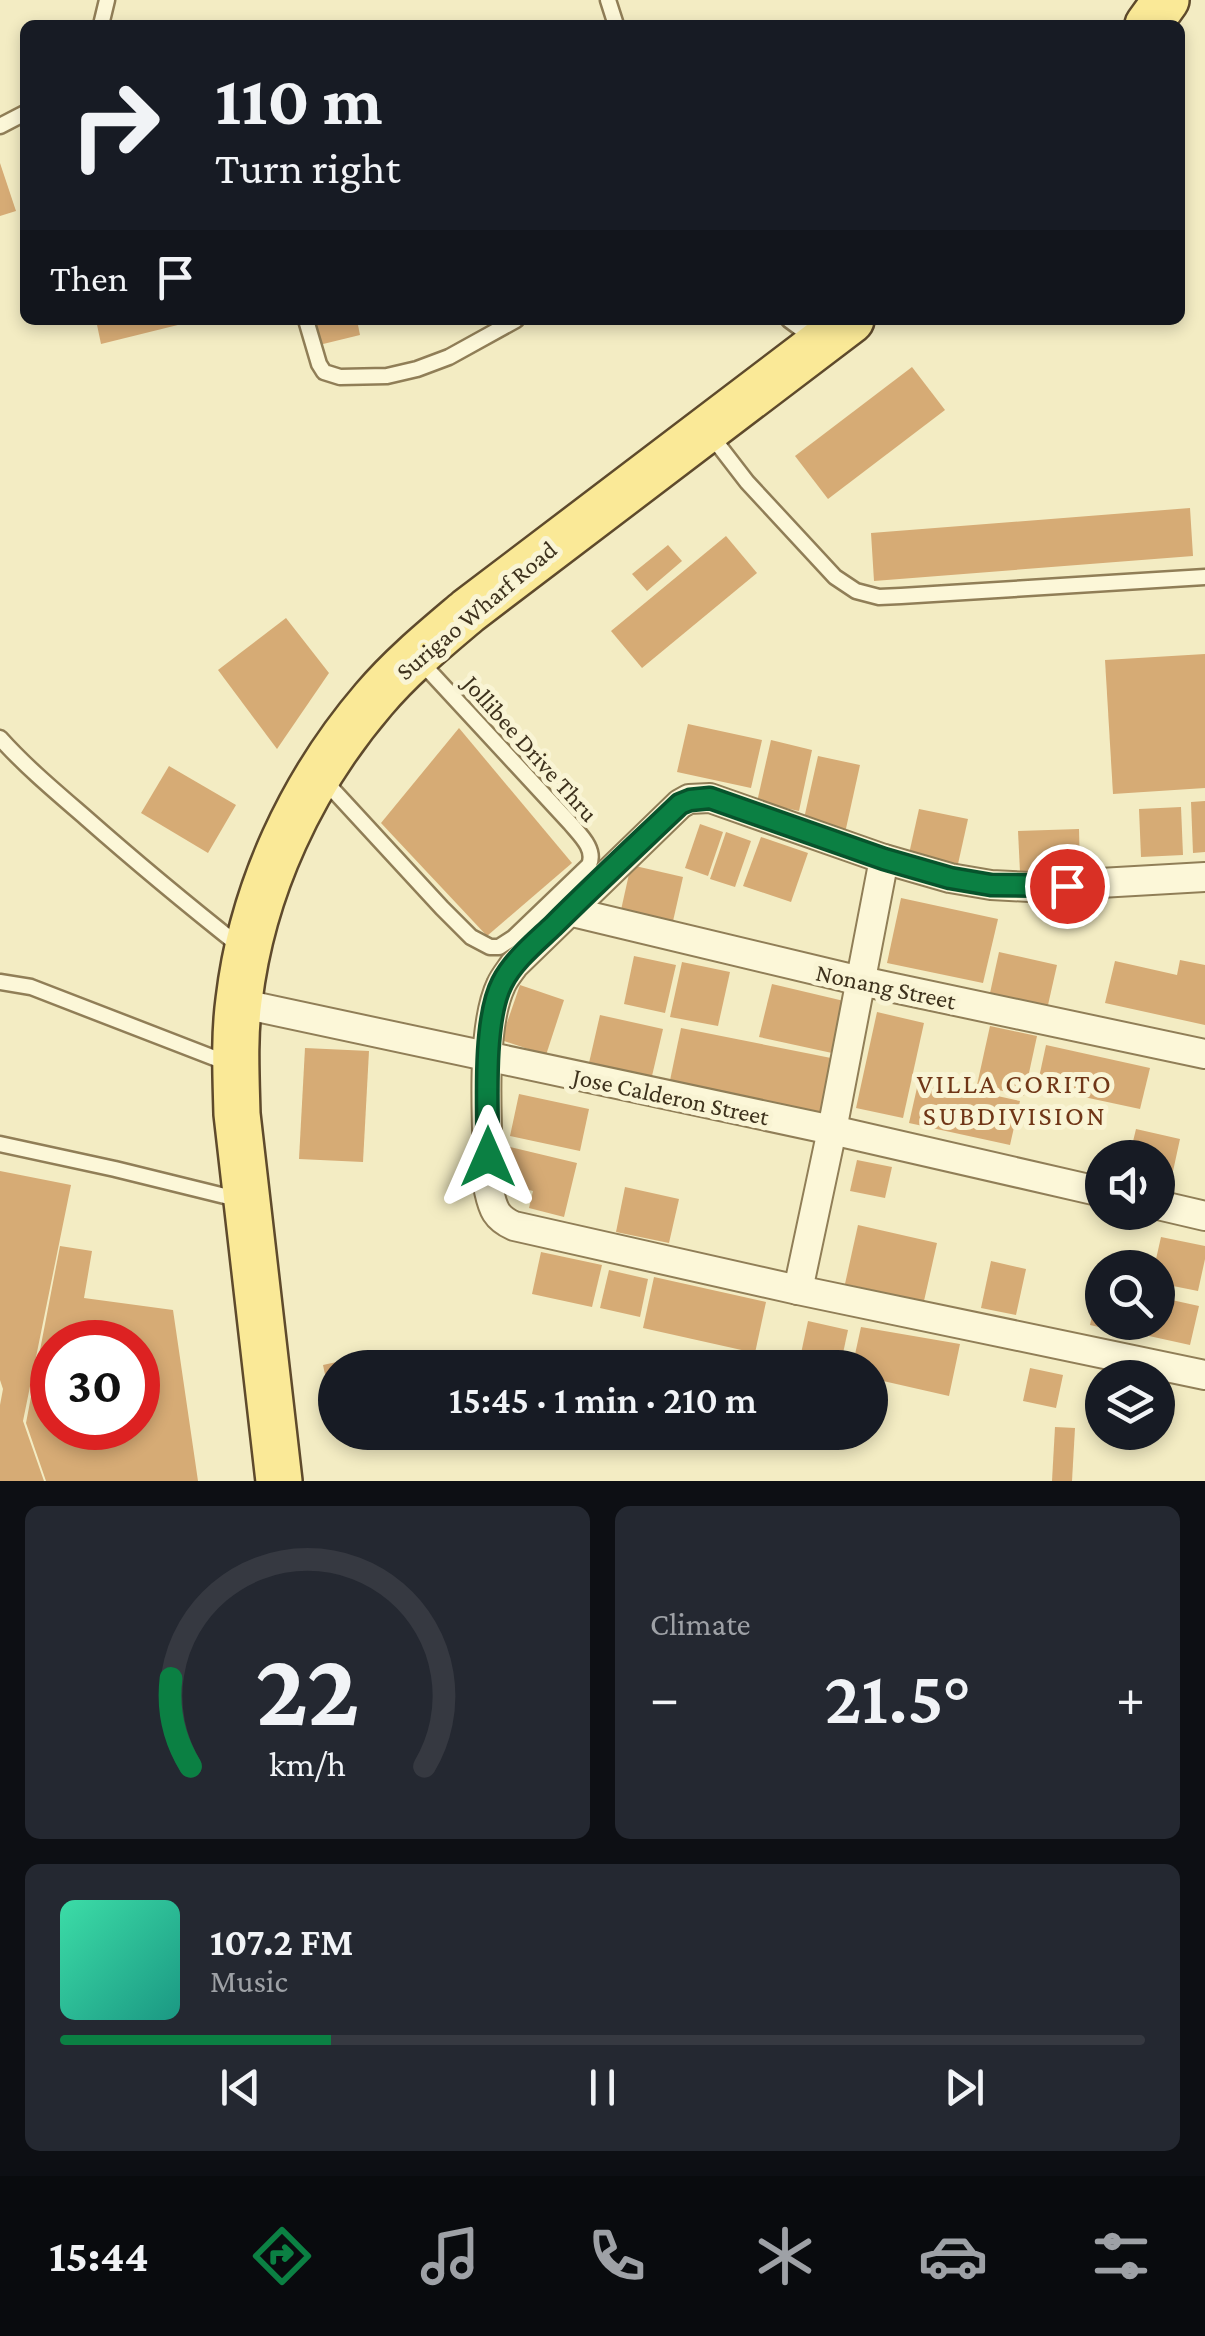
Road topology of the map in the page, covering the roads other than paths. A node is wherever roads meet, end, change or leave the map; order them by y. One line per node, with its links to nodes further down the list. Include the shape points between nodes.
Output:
1 (307, 325): 2 (lane, via 319,364 340,378 417,369)
2 (507, 325)
3 (820, 328): 4 (main road, Surigao Wharf Road)
4 (706, 429): 5 (lane, via 747,482 856,591 878,597); 6 (main road, Surigao Wharf Road)
5 (1205, 578)
6 (416, 655): 8 (main road, Surigao Wharf Road, via 375,697); 8 (lane, Jollibee Drive Thru, via 570,823 590,849 590,865 513,938 499,947 481,944)
7 (0, 738): 12 (lane)
8 (320, 774): 12 (main road, Surigao Wharf Road, via 275,858)
9 (884, 859): 10 (street, via 991,885); 11 (street, via 700,798 680,804); 13 (street)
10 (1205, 877)
11 (568, 911): 13 (street, Nonang Street); 17 (street, via 501,984)
12 (247, 952): 15 (main road, Surigao Wharf Road)
13 (861, 981): 16 (street, Nonang Street); 19 (street)
14 (0, 982): 18 (lane)
15 (238, 1002): 17 (street, Jose Calderon Street); 18 (main road, Surigao Wharf Road)
16 (1205, 1054)
17 (488, 1056): 19 (street, Jose Calderon Street); 25 (street, via 489,1190 501,1220)
18 (236, 1066): 22 (main road, Surigao Wharf Road)
19 (832, 1130): 21 (street, Jose Calderon Street); 25 (street)
20 (0, 1144): 22 (lane)
21 (1085, 1188)
22 (246, 1201): 27 (main road, Surigao Wharf Road)
23 (1175, 1209): 24 (street)
24 (1205, 1216)
25 (798, 1290): 26 (street)
26 (1205, 1376)
27 (279, 1481)

